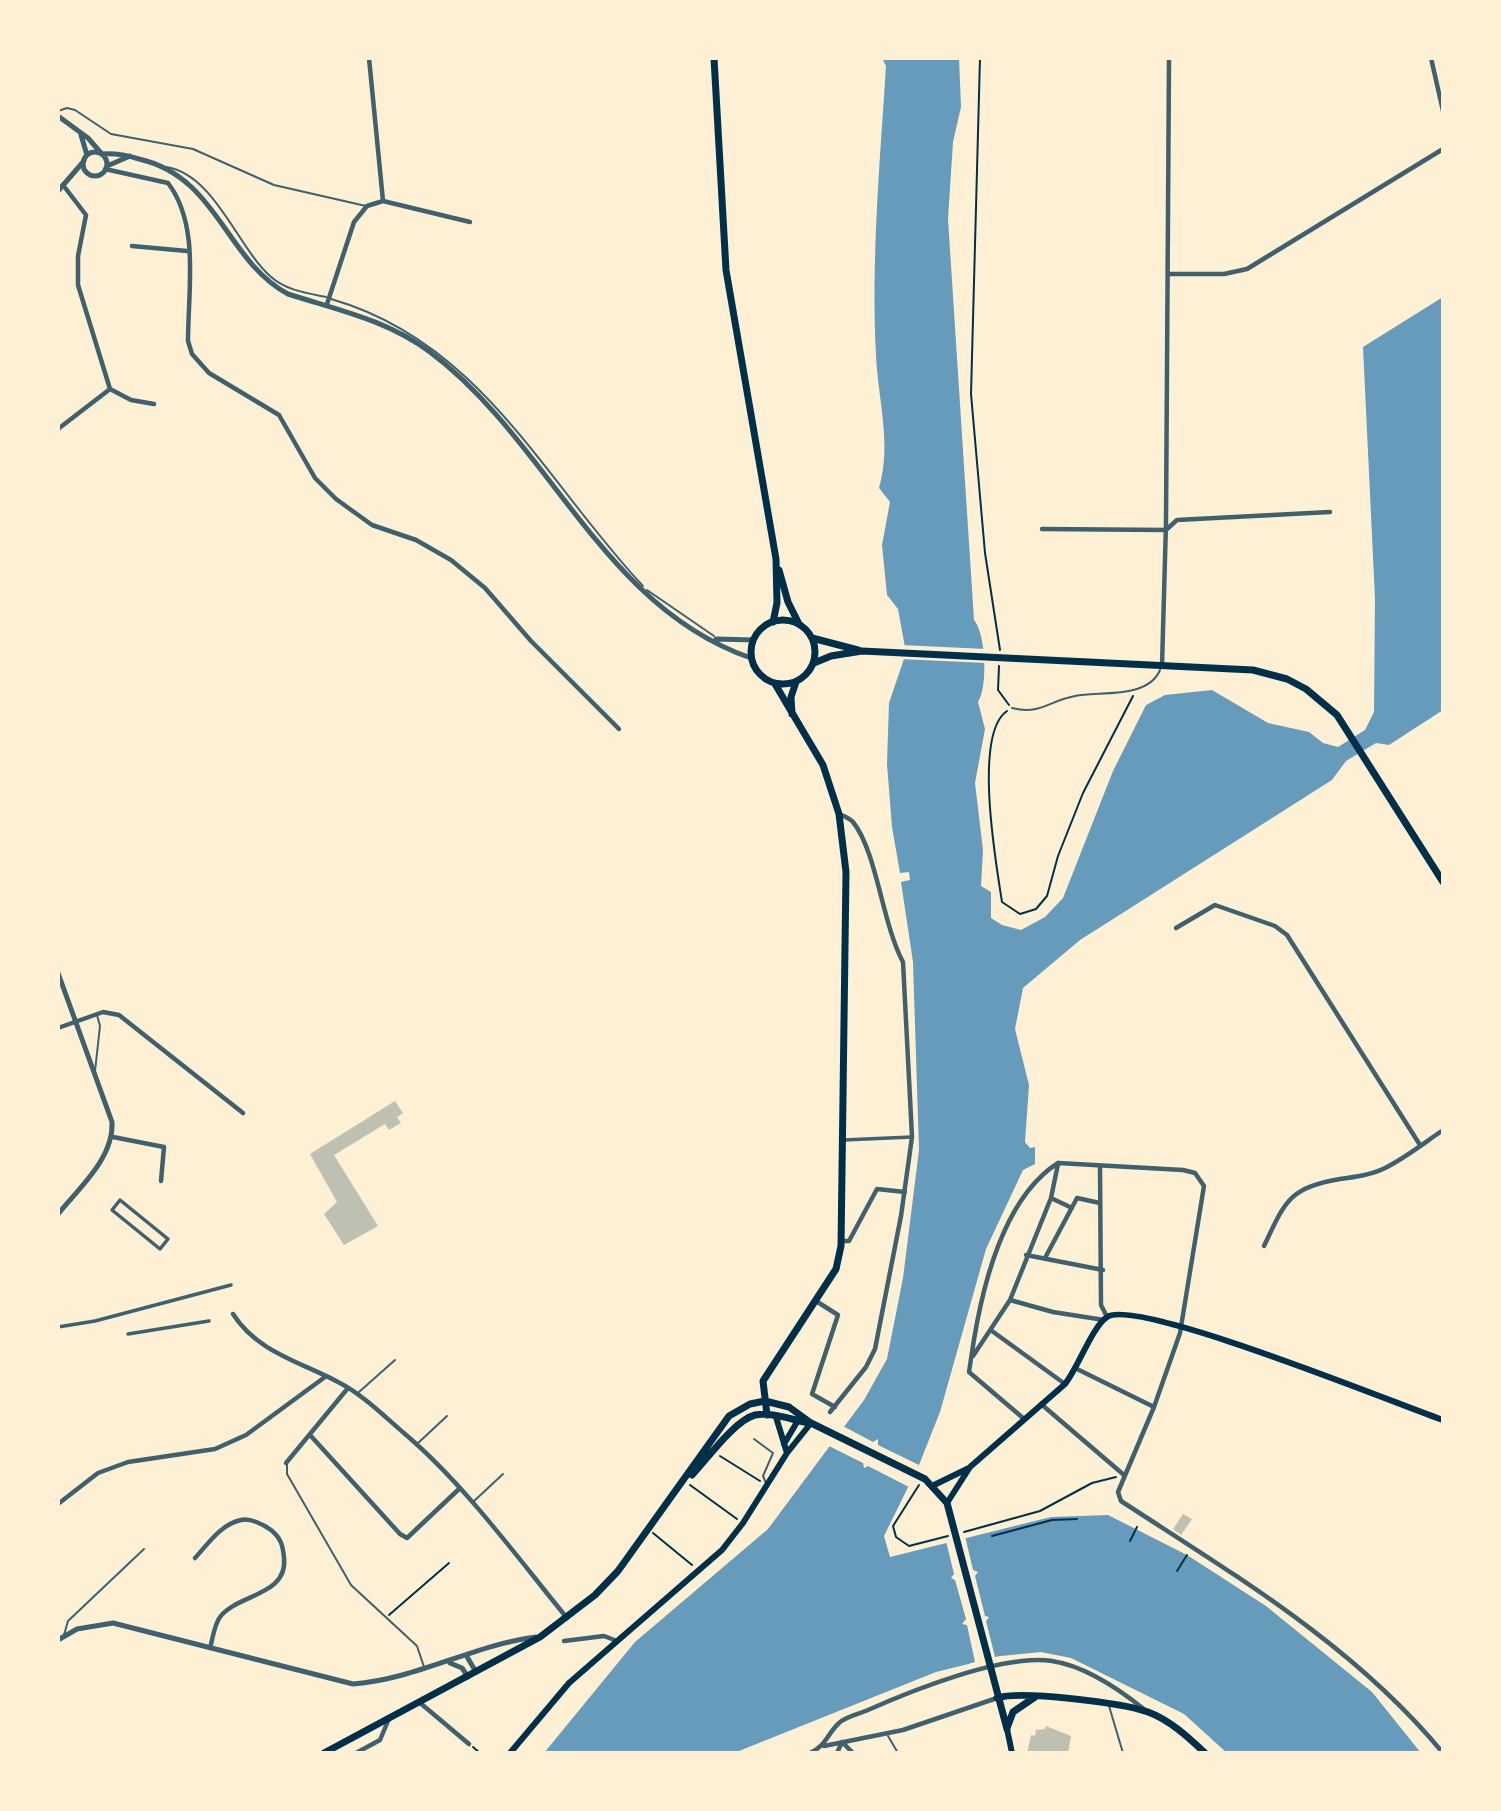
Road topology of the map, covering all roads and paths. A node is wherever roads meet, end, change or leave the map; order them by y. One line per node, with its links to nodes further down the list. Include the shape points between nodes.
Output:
1 (369, 58): 18 (street)
2 (714, 58): 31 (main road, via 726,270)
3 (981, 58): 39 (path, via 971,394)
4 (1169, 58): 23 (street)
5 (1431, 58): 6 (street)
6 (1443, 111)
7 (58, 113): 8 (street); 19 (lane, via 75,110 111,134 193,149 274,185)
8 (80, 132): 10 (street); 12 (street)
9 (1443, 149): 23 (street, via 1248,269)
10 (101, 154): 11 (street); 12 (street); 13 (street)
11 (130, 156): 13 (street); 24 (street, via 164,167 185,181 211,206 267,281 288,294)
12 (86, 158): 14 (street); 15 (street)
13 (106, 168): 14 (street, via 95,175); 22 (street, via 168,183 187,220)
14 (87, 172): 15 (street)
15 (69, 179): 16 (street)
16 (63, 185): 17 (street); 25 (street, via 86,215 78,285)
17 (58, 191)
18 (383, 201): 19 (street); 20 (street)
19 (367, 206): 24 (street, via 354,222)
20 (470, 222)
21 (132, 246): 22 (street)
22 (188, 251): 49 (street, via 188,341 192,354 209,373 279,415 320,483 336,499 372,525 416,540 485,588)
23 (1168, 274): 30 (street)
24 (328, 301): 34 (street, via 392,329 454,372 509,432 623,574 653,602); 36 (lane, via 359,307 390,321 449,359 500,413 647,590)
25 (110, 389): 26 (street, via 131,400); 27 (street)
26 (154, 404)
27 (58, 429)
28 (1330, 512): 30 (street, via 1177,520)
29 (1042, 529): 30 (street)
30 (1166, 530): 43 (street)
31 (776, 559): 32 (main road); 33 (main road, via 788,602)
32 (773, 622): 33 (main road); 37 (main road)
33 (800, 624): 35 (main road)
34 (706, 636): 36 (street); 40 (street)
35 (812, 638): 38 (main road); 41 (main road)
36 (718, 639): 37 (street)
37 (754, 640): 40 (main road)
38 (862, 651): 41 (main road); 43 (main road)
39 (999, 653)
40 (751, 658): 45 (main road, via 759,674)
41 (814, 663): 44 (main road)
42 (999, 665): 47 (path, via 998,690)
43 (1162, 666): 46 (lane, via 1154,680); 51 (main road, via 1253,670 1287,679 1324,701 1349,732)
44 (796, 682): 45 (main road); 48 (main road)
45 (775, 684): 48 (main road)
46 (1137, 689): 47 (lane, via 1073,696 1035,711); 47 (path, via 1083,793 1047,896 1036,909 1020,914 1002,902 987,773 993,729 999,717)
47 (1012, 708)
48 (792, 715): 50 (main road, via 823,765)
49 (619, 729)
50 (839, 814): 61 (street, via 852,821 867,855 893,944 903,962); 62 (main road, via 846,872)
51 (1443, 882)
52 (1176, 928): 63 (street, via 1215,905 1275,926 1287,935)
53 (58, 973): 55 (street)
54 (97, 1015): 55 (street); 57 (lane); 58 (street, via 119,1015)
55 (75, 1022): 56 (street); 57 (street)
56 (58, 1028)
57 (95, 1076): 60 (street)
58 (243, 1113)
59 (1443, 1130): 63 (street)
60 (113, 1136): 66 (street, via 164,1147); 71 (street, via 108,1150)
61 (912, 1137): 62 (street); 67 (street)
62 (843, 1140): 73 (main road)
63 (1420, 1145): 74 (street, via 1383,1169 1311,1184 1297,1192 1286,1203)
64 (1058, 1163): 65 (street); 68 (street); 88 (street, via 1025,1195 988,1272)
65 (1100, 1167): 69 (street); 84 (street, via 1195,1173 1204,1186)
66 (162, 1181)
67 (905, 1192): 73 (street, via 877,1189 849,1241); 97 (street, via 880,1334 866,1367)
68 (1051, 1198): 70 (street); 75 (street)
69 (1100, 1203): 70 (street, via 1077,1198); 77 (street)
70 (1072, 1208): 76 (street)
71 (58, 1214)
72 (168, 1239): 72 (street, via 120,1200 112,1210 160,1249)
73 (841, 1241): 80 (main road, via 836,1269)
74 (1264, 1246)
75 (1026, 1255): 76 (street); 79 (street)
76 (1045, 1258): 77 (street)
77 (1103, 1269): 82 (street, via 1101,1305)
78 (231, 1285): 85 (street)
79 (1010, 1300): 82 (street, via 1053,1312); 86 (street)
80 (816, 1301): 95 (main road, via 763,1381); 97 (street, via 838,1315 812,1394)
81 (233, 1314): 91 (street, via 250,1337)
82 (1106, 1318): 84 (main road, via 1130,1315); 90 (main road)
83 (209, 1321): 87 (street)
84 (1182, 1325): 98 (street); 105 (main road)
85 (58, 1327)
86 (992, 1331): 88 (street); 92 (street)
87 (128, 1334)
88 (971, 1359): 104 (street, via 969,1372)
89 (395, 1360): 94 (lane)
90 (1077, 1369): 92 (main road); 98 (street)
91 (325, 1377): 93 (street); 124 (street, via 246,1435 215,1449 128,1462 98,1473)
92 (1065, 1384): 96 (main road)
93 (348, 1388): 94 (street); 107 (street)
94 (357, 1395): 110 (street)
95 (765, 1401): 100 (main road); 103 (main road, via 789,1407); 118 (main road, via 729,1416)
96 (1040, 1403): 104 (main road); 116 (street)
97 (835, 1407): 99 (street)
98 (1154, 1407): 116 (street)
99 (830, 1412)
100 (766, 1415): 102 (main road); 111 (main road, via 754,1415 739,1424)
101 (447, 1416): 110 (lane)
102 (776, 1417): 103 (main road); 109 (main road)
103 (799, 1418): 106 (main road); 109 (main road)
104 (1023, 1418): 114 (main road)
105 (1443, 1420)
106 (811, 1423): 112 (main road); 117 (main road)
107 (310, 1435): 113 (street); 121 (street, via 407,1538)
108 (754, 1439): 120 (lane, via 773,1453 763,1476)
109 (784, 1444): 112 (main road)
110 (417, 1445): 121 (street)
111 (714, 1451): 118 (main road); 120 (path)
112 (787, 1453): 120 (main road)
113 (286, 1463): 138 (lane, via 287,1474 337,1566 351,1586)
114 (970, 1467): 119 (main road); 123 (main road)
115 (503, 1474): 122 (lane)
116 (1124, 1475): 129 (path, via 1092,1483 1040,1511); 172 (street, via 1118,1492 1121,1501 1269,1597 1349,1658 1409,1712)
117 (925, 1479): 119 (main road); 129 (path, via 893,1526 896,1537 909,1546)
118 (683, 1485): 126 (path); 128 (main road)
119 (932, 1486): 123 (main road)
120 (768, 1487): 126 (main road)
121 (459, 1489): 122 (street)
122 (471, 1503): 139 (street)
123 (947, 1503): 129 (main road)
124 (58, 1504)
125 (1077, 1519): 130 (path, via 1051,1518)
126 (743, 1523): 136 (main road)
127 (1136, 1527): 131 (path)
128 (650, 1530): 136 (path); 139 (main road, via 618,1571)
129 (955, 1533): 152 (main road)
130 (992, 1536)
131 (1130, 1541)
132 (144, 1549): 140 (lane, via 68,1621)
133 (1187, 1555): 137 (path)
134 (195, 1558): 145 (street, via 223,1527 242,1520 269,1528 283,1546 285,1566 279,1578 222,1615)
135 (449, 1563): 138 (path)
136 (698, 1571): 144 (main road)
137 (1177, 1572)
138 (386, 1618): 148 (lane, via 417,1646)
139 (567, 1618): 141 (main road)
140 (63, 1636): 142 (street); 145 (street, via 96,1623 114,1623)
141 (540, 1637): 146 (street, via 513,1640); 149 (main road)
142 (58, 1640)
143 (564, 1641): 144 (street, via 604,1636)
144 (617, 1641): 164 (main road, via 569,1683)
145 (210, 1648): 148 (street, via 353,1684)
146 (466, 1656): 147 (street); 149 (street)
147 (447, 1662): 148 (street); 150 (street, via 462,1668)
148 (425, 1669)
149 (476, 1672): 150 (main road)
150 (468, 1677): 153 (main road)
151 (1037, 1696): 152 (main road); 154 (main road); 157 (main road, via 1013,1712)
152 (997, 1698): 157 (main road); 158 (street)
153 (419, 1702): 156 (main road); 160 (street)
154 (1109, 1705): 155 (main road); 170 (lane)
155 (1148, 1712): 161 (street, via 1123,1692 1073,1666 1034,1660 998,1665 888,1701 839,1723); 171 (main road)
156 (388, 1720): 162 (main road); 163 (street, via 380,1740)
157 (1007, 1729): 169 (main road)
158 (887, 1734): 159 (street); 168 (lane)
159 (842, 1742): 161 (street); 166 (street); 167 (street)
160 (469, 1744)
161 (823, 1747): 165 (street)
162 (324, 1753)
163 (356, 1753)
164 (510, 1753)
165 (810, 1753)
166 (836, 1753)
167 (853, 1753)
168 (898, 1753)
169 (1012, 1753)
170 (1123, 1753)
171 (1205, 1753)
172 (1443, 1753)

